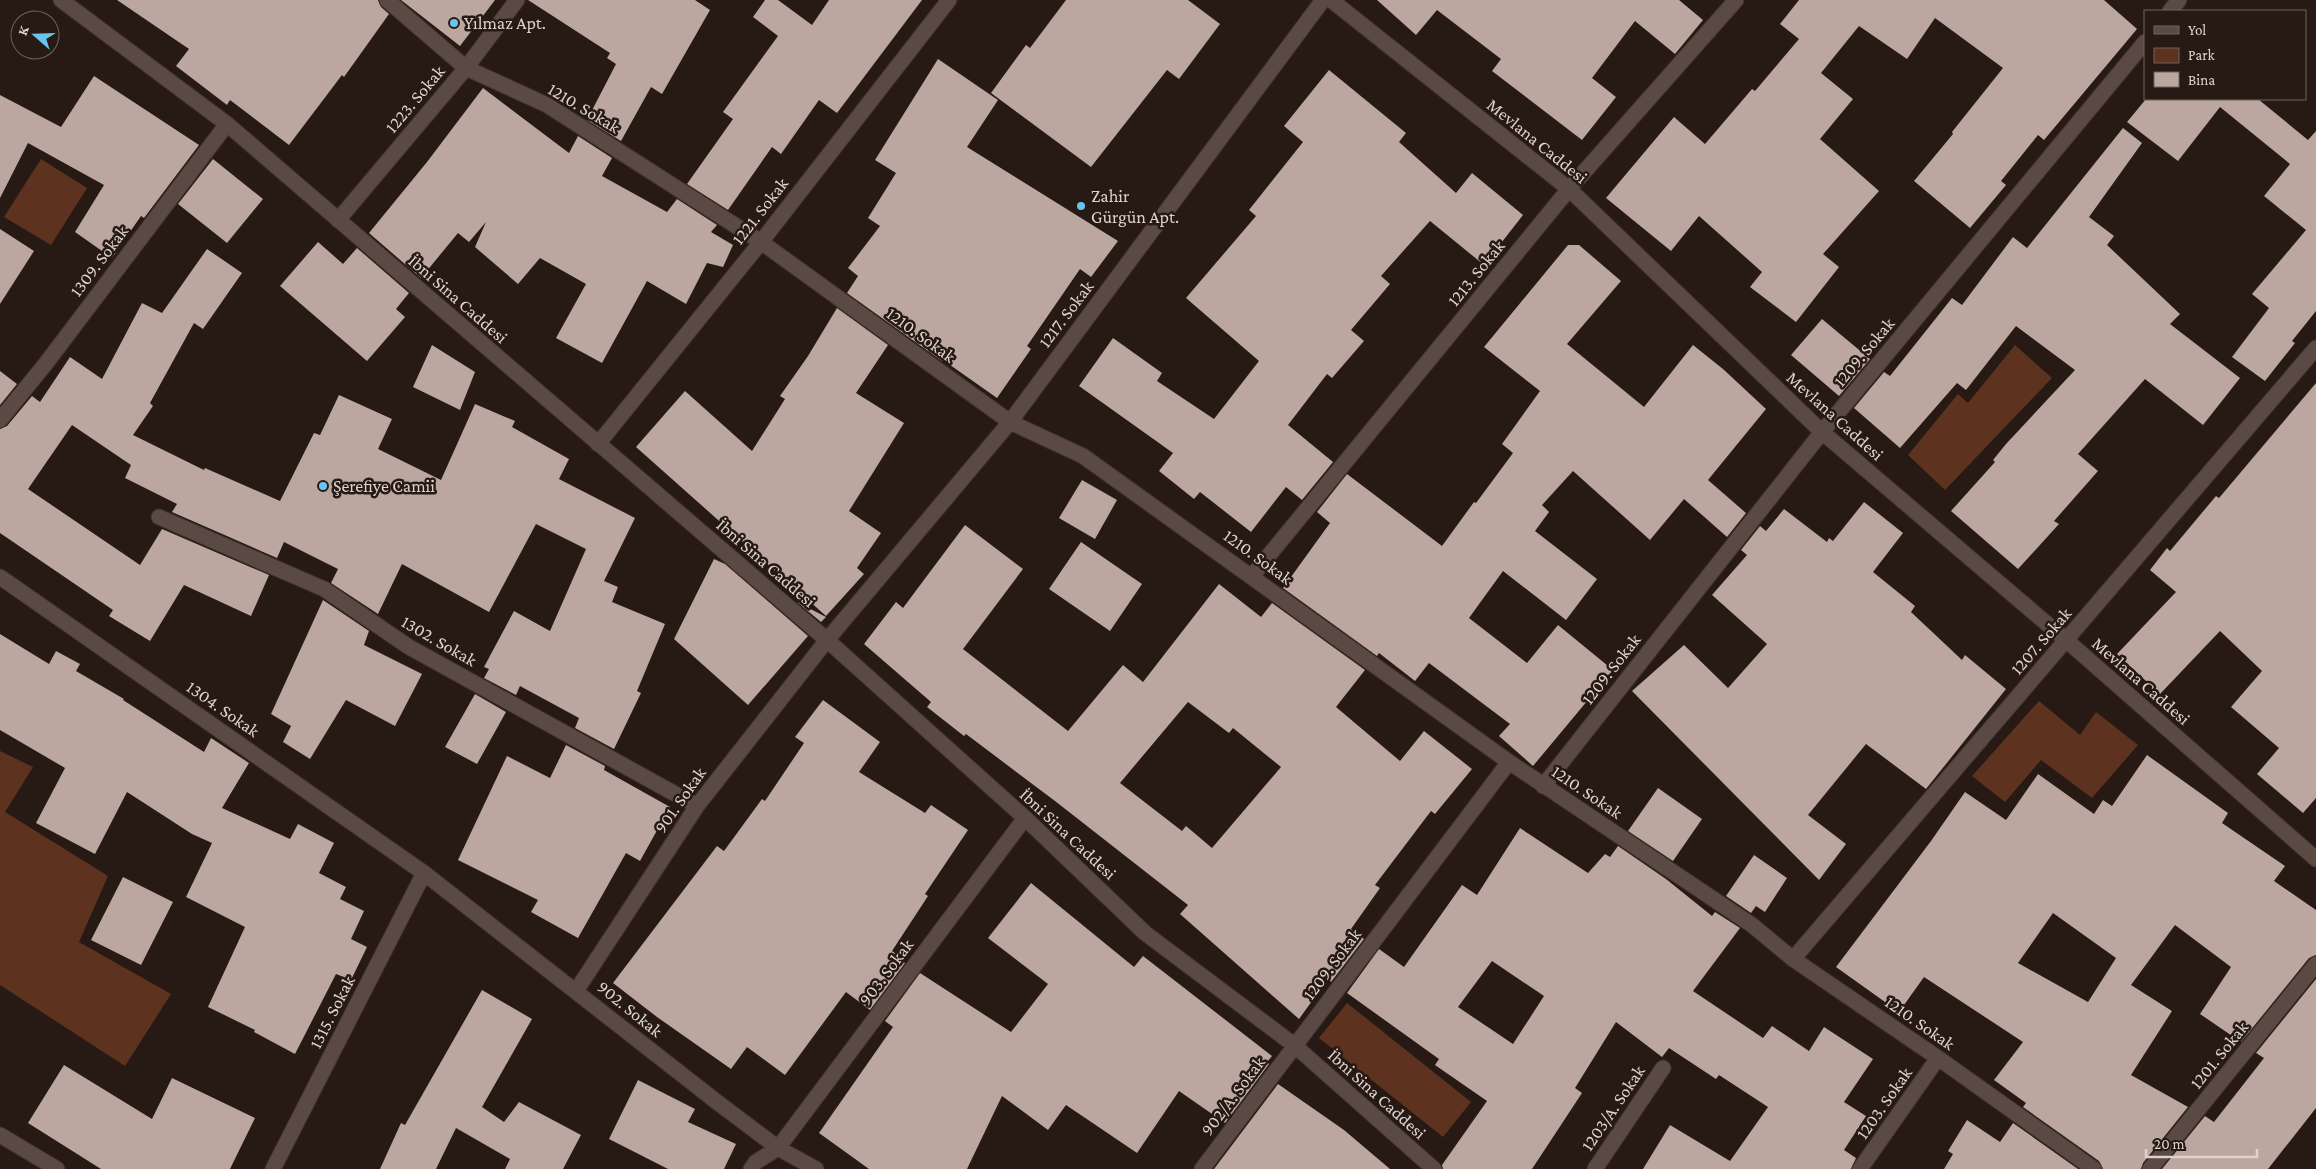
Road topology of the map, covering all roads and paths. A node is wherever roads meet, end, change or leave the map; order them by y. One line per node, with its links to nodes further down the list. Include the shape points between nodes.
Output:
1 (61, 0): 12 (street, İbni Sina Caddesi)
2 (387, 0): 11 (street, 1210. Sokak)
3 (517, 0): 11 (street, 1223. Sokak)
4 (950, 0): 15 (street, 1221. Sokak)
5 (1323, 0): 18 (street, 1217. Sokak)
6 (1331, 0): 13 (street, Mevlana Caddesi)
7 (1736, 0): 13 (street, 1213. Sokak)
8 (2179, 0): 9 (street)
9 (2171, 10)
10 (2144, 43): 19 (street, 1209. Sokak)
11 (466, 68): 14 (street, 1223. Sokak); 15 (street, 1210. Sokak, via 547,105)
12 (227, 124): 14 (street, İbni Sina Caddesi); 17 (street, 1309. Sokak)
13 (1569, 189): 19 (street, Mevlana Caddesi); 22 (street, 1213. Sokak)
14 (338, 220): 20 (street, İbni Sina Caddesi)
15 (761, 242): 18 (street, 1210. Sokak); 20 (street, 1221. Sokak)
16 (2316, 348): 25 (street, 1207. Sokak)
17 (0, 420)
18 (1010, 422): 22 (street, 1210. Sokak, via 1083,456); 24 (street, 1217. Sokak)
19 (1822, 432): 25 (street, Mevlana Caddesi); 27 (street, 1209. Sokak)
20 (598, 444): 24 (street, İbni Sina Caddesi)
21 (159, 517): 28 (street, 1302. Sokak, via 324,589 408,647)
22 (1252, 576): 26 (street, 1210. Sokak)
23 (0, 577): 31 (street, 1304. Sokak)
24 (827, 640): 28 (street, 901. Sokak); 29 (street, İbni Sina Caddesi)
25 (2066, 640): 30 (street, Mevlana Caddesi); 32 (street, 1207. Sokak)
26 (1509, 762): 27 (street, 1210. Sokak); 35 (street, 1209. Sokak)
27 (1543, 786): 32 (street, 1210. Sokak, via 1752,925)
28 (697, 806): 34 (street, 901. Sokak)
29 (1024, 818): 35 (street, İbni Sina Caddesi, via 1145,933); 39 (street, 903. Sokak)
30 (2316, 859)
31 (424, 873): 34 (street, 902. Sokak); 41 (street, 1315. Sokak)
32 (1793, 959): 36 (street, 1210. Sokak)
33 (2316, 964): 49 (street, 1201. Sokak)
34 (576, 991): 39 (street, 902. Sokak)
35 (1294, 1045): 44 (street, 902/A. Sokak); 45 (street, İbni Sina Caddesi)
36 (1938, 1058): 47 (street, 1203. Sokak); 48 (street, 1210. Sokak)
37 (1663, 1068): 46 (street, 1203/A. Sokak)
38 (0, 1135): 40 (street)
39 (778, 1148): 42 (street, via 756,1162); 43 (street, 902. Sokak)
40 (57, 1169)
41 (273, 1169)
42 (752, 1169)
43 (816, 1169)
44 (1202, 1169)
45 (1434, 1169)
46 (1595, 1169)
47 (1860, 1169)
48 (2094, 1169)
49 (2150, 1169)

